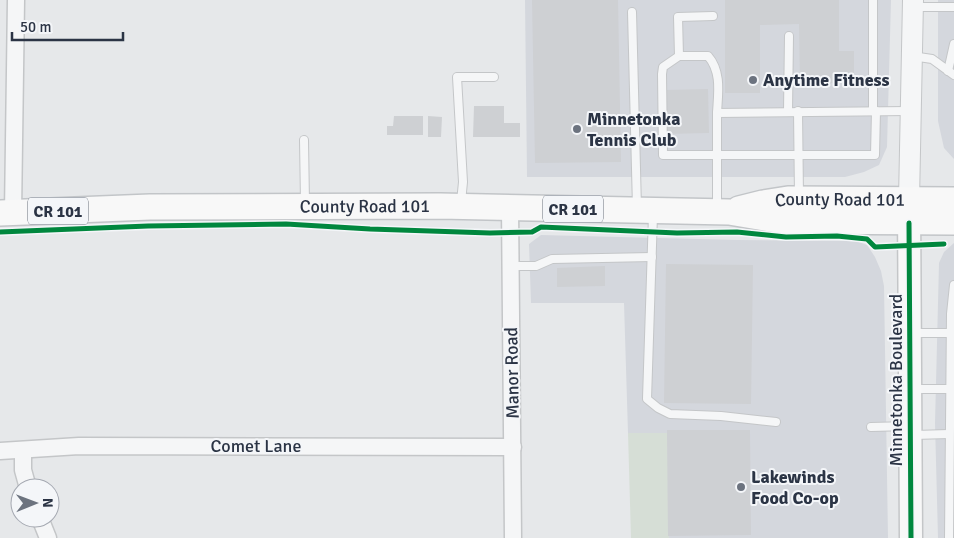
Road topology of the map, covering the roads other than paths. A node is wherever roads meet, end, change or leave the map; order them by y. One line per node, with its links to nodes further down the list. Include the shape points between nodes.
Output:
1 (16, 0): 29 (street)
2 (872, 0): 15 (lane)
3 (913, 3): 4 (lane); 10 (street, Minnetonka Boulevard)
4 (954, 7)
5 (632, 12): 26 (lane)
6 (713, 16): 9 (lane, via 678,17)
7 (789, 36): 13 (lane)
8 (954, 44): 11 (lane)
9 (679, 56): 17 (lane, via 708,56 714,63 719,82); 19 (lane, via 664,67 662,74 663,155)
10 (912, 56): 11 (lane, via 932,59); 16 (street, Minnetonka Boulevard)
11 (951, 73)
12 (494, 77): 24 (lane, via 457,77 464,182)
13 (788, 111): 14 (lane); 17 (lane)
14 (798, 111): 15 (lane); 20 (lane)
15 (874, 111): 16 (lane); 20 (lane, via 875,155)
16 (911, 112): 28 (street, Minnetonka Boulevard)
17 (717, 113): 19 (lane)
18 (304, 140): 23 (lane)
19 (717, 155): 20 (lane); 27 (lane)
20 (798, 155): 21 (lane)
21 (799, 199): 27 (main road, County Road 101 / CR 101); 28 (main road, County Road 101 / CR 101)
22 (954, 200): 28 (main road, County Road 101 / CR 101)
23 (305, 206): 24 (main road, County Road 101 / CR 101); 29 (main road, County Road 101 / CR 101, via 150,207)
24 (460, 207): 25 (main road, County Road 101 / CR 101)
25 (510, 208): 26 (main road, County Road 101 / CR 101); 32 (street, Manor Road)
26 (645, 210): 27 (main road, County Road 101 / CR 101); 31 (lane)
27 (723, 211): 28 (main road, County Road 101 / CR 101, via 783,221)
28 (909, 211): 30 (main road, County Road 101 / CR 101); 34 (main road, Minnetonka Boulevard)
29 (7, 213)
30 (954, 222)
31 (652, 257): 32 (lane, via 552,260 536,266); 38 (lane, via 647,399 670,414)
32 (511, 266): 42 (street, Manor Road)
33 (954, 285): 35 (lane)
34 (910, 333): 35 (lane); 37 (main road, Minnetonka Boulevard)
35 (951, 333): 36 (lane)
36 (952, 389): 37 (lane); 41 (lane)
37 (910, 390): 40 (main road, Minnetonka Boulevard)
38 (776, 422)
39 (872, 427): 40 (lane)
40 (910, 431): 41 (lane); 47 (main road, Minnetonka Boulevard)
41 (949, 434): 48 (lane)
42 (513, 447): 43 (street, Comet Lane, via 79,446); 46 (street, Manor Road)
43 (23, 450): 44 (street, Comet Lane); 45 (street)
44 (0, 451)
45 (25, 478)
46 (513, 538)
47 (911, 538)
48 (948, 538)

